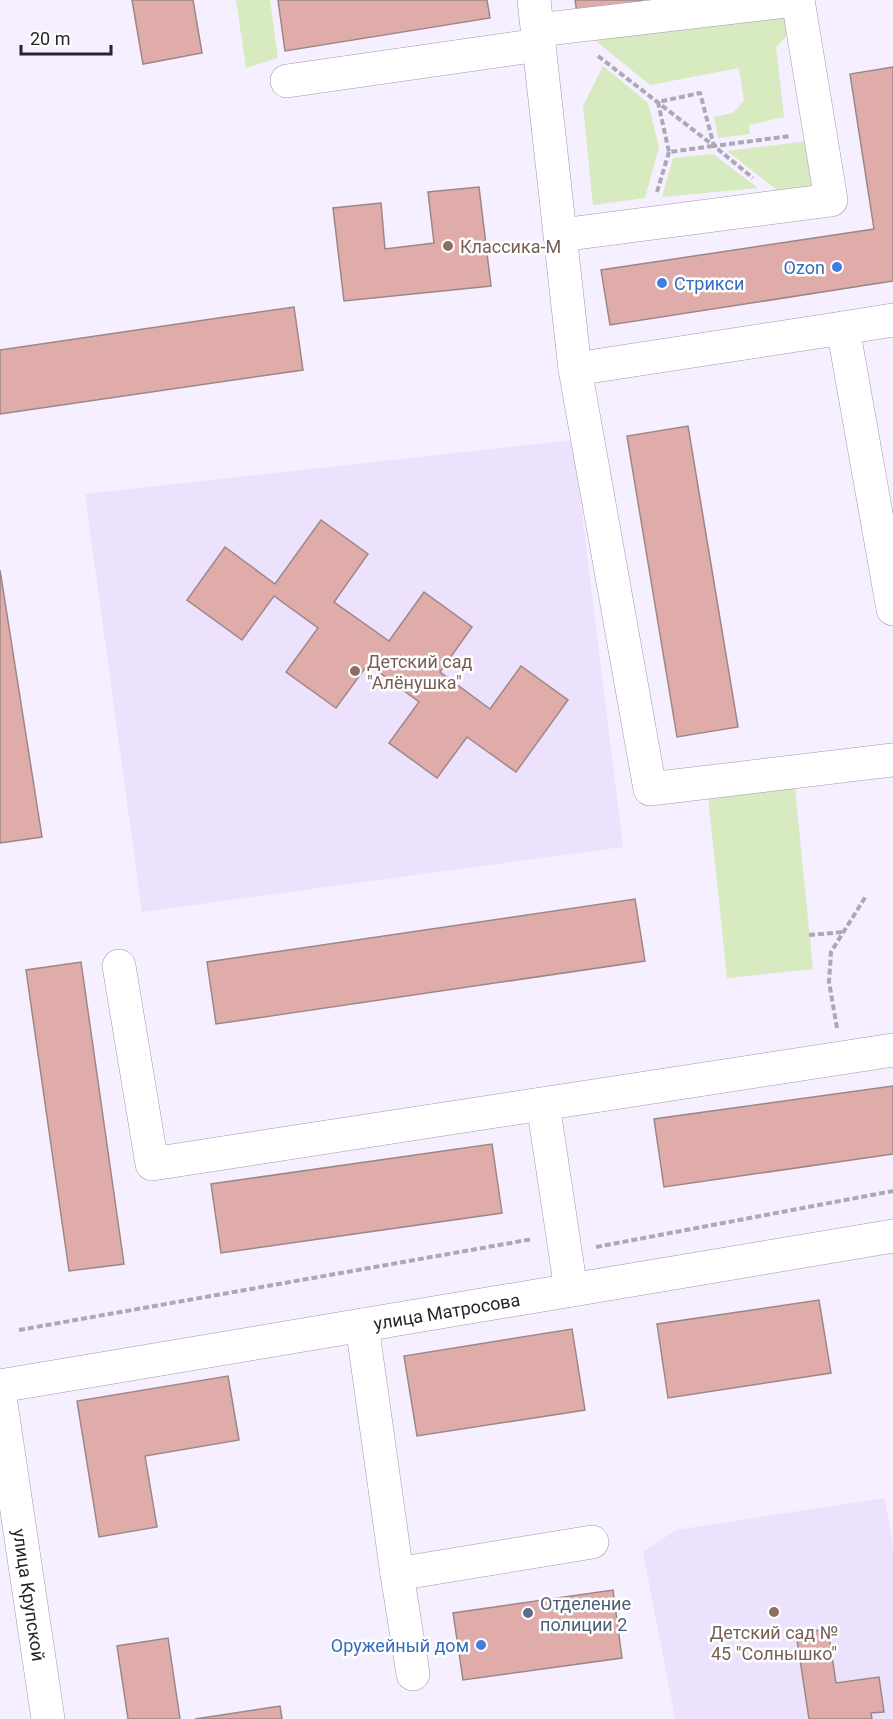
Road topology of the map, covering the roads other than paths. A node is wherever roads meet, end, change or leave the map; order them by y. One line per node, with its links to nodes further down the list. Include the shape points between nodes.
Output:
1 (796, 0): 2 (street); 5 (street, via 831,200)
2 (665, 7): 3 (street)
3 (543, 25): 4 (street); 5 (street)
4 (287, 81)
5 (561, 235): 8 (street)
6 (893, 320): 7 (street)
7 (843, 328): 8 (street); 9 (street)
8 (575, 369): 10 (street, via 650,789)
9 (893, 609)
10 (893, 760)
11 (119, 966): 13 (street, via 152,1164)
12 (893, 1050): 13 (street)
13 (543, 1104): 15 (street)
14 (893, 1236): 15 (street, улица Матросова)
15 (571, 1290): 16 (street, улица Матросова)
16 (362, 1325): 17 (street, улица Матросова); 20 (street)
17 (0, 1386)
18 (0, 1397): 22 (street, улица Крупской)
19 (592, 1542): 20 (street)
20 (397, 1574): 21 (street)
21 (413, 1674)
22 (48, 1719)

